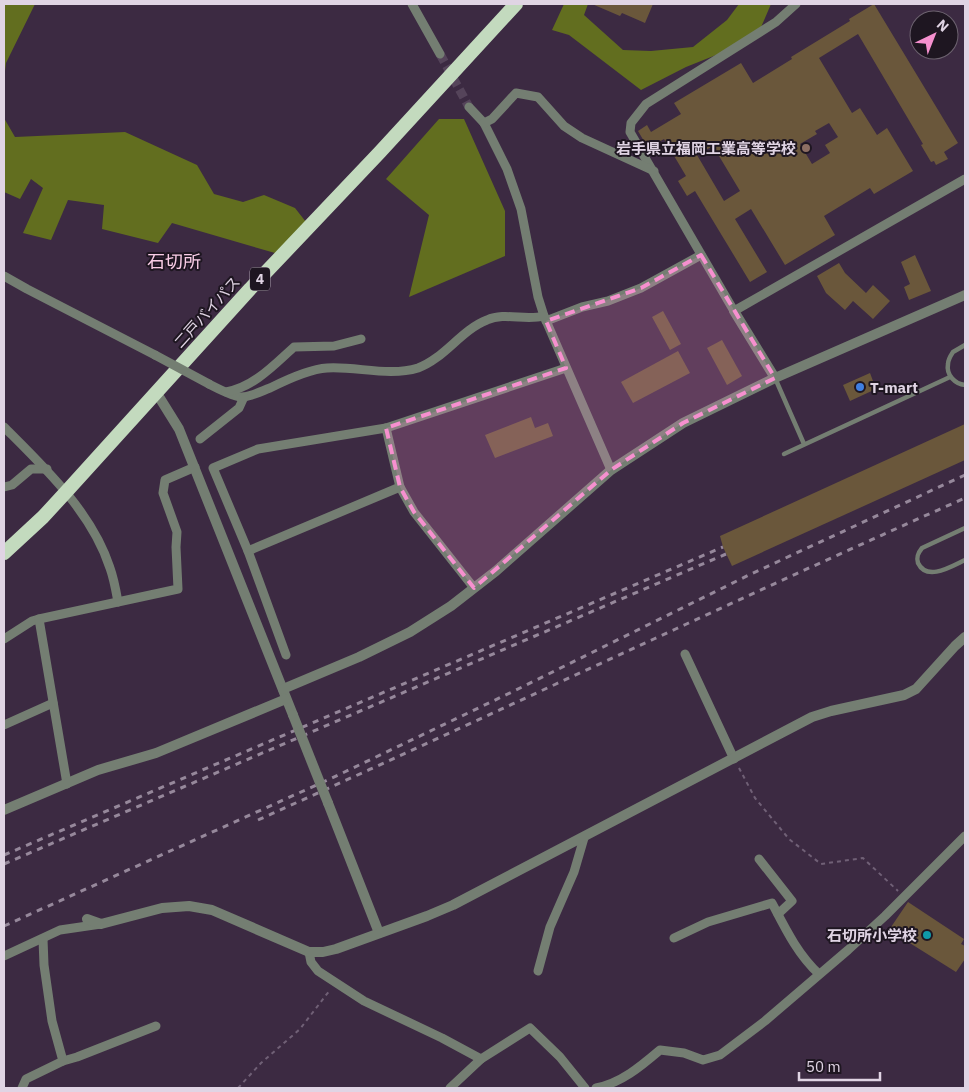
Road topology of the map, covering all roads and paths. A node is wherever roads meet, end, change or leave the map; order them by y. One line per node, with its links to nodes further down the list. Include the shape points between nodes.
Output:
1 (412, 4): 4 (street)
2 (516, 4): 20 (highway, 二戸バイパス / 4)
3 (796, 4): 7 (street, via 776,22 646,104 631,123 630,132)
4 (440, 54)
5 (470, 107): 6 (street)
6 (484, 123): 7 (street, via 492,119 516,93 538,97 564,126 582,138); 13 (street, via 507,169 521,209)
7 (654, 171): 9 (street)
8 (965, 179): 12 (street)
9 (701, 255): 12 (street); 13 (street, via 641,288 608,301)
10 (4, 276): 21 (street, bridge)
11 (965, 297): 18 (street)
12 (734, 311): 18 (street)
13 (545, 318): 16 (street); 22 (street, via 488,319 419,367 368,372 326,368 293,377)
14 (361, 339): 21 (street, via 334,346 294,347 255,380)
15 (965, 345): 17 (lane, via 953,352 948,365)
16 (566, 368): 24 (street); 30 (street)
17 (950, 377): 19 (lane); 26 (lane)
18 (775, 378): 26 (lane); 30 (street, via 682,422)
19 (965, 385)
20 (156, 392): 28 (street, via 176,423); 33 (highway, 二戸バイパス / 4)
21 (226, 392): 22 (street)
22 (244, 397): 25 (street, via 239,408)
23 (4, 427): 29 (street)
24 (386, 428): 32 (street); 35 (street, via 258,449 213,468)
25 (200, 439)
26 (804, 444): 27 (lane)
27 (784, 454)
28 (195, 467): 39 (street, via 165,480 163,494 177,532 178,590); 45 (street)
29 (47, 469): 31 (street, via 31,469 12,485); 33 (street)
30 (611, 470): 38 (street)
31 (4, 487)
32 (400, 487): 35 (street); 38 (street, via 414,512)
33 (66, 492): 36 (highway, 二戸バイパス / 4); 39 (street, via 95,533 110,568)
34 (965, 528): 37 (lane, via 922,548 917,553 917,560 929,572 938,572)
35 (248, 551): 44 (street)
36 (4, 553)
37 (965, 560)
38 (474, 588): 45 (street, via 410,632)
39 (118, 602): 40 (street)
40 (39, 619): 42 (street); 46 (street)
41 (965, 636): 48 (street, via 916,689 904,695 812,718)
42 (4, 639)
43 (685, 654): 48 (street)
44 (286, 655)
45 (284, 694): 49 (street, via 156,753 98,770); 58 (street, bridge)
46 (53, 703): 47 (street); 49 (street)
47 (4, 726)
48 (734, 759): 52 (street); 54 (path, via 755,798 789,839 821,864 864,858)
49 (67, 784): 50 (street)
50 (4, 810)
51 (965, 836): 54 (street)
52 (584, 838): 58 (street, via 453,905); 63 (street, via 574,872 550,927)
53 (759, 859): 55 (street, via 792,901)
54 (904, 896): 64 (street)
55 (778, 914): 59 (street, via 772,903 708,922); 64 (street, via 789,936)
56 (87, 919): 57 (street)
57 (101, 924): 60 (street, via 60,930); 61 (street, via 162,908 189,906 212,910)
58 (379, 933): 61 (street, via 336,949)
59 (674, 938)
60 (43, 939): 62 (street); 68 (street, via 52,1021)
61 (309, 952): 65 (street, via 311,962)
62 (4, 956)
63 (538, 971)
64 (819, 974): 73 (street, via 720,1055 703,1060 684,1053 660,1050 633,1072 610,1085)
65 (336, 983): 67 (street, via 364,1001); 70 (path, via 300,1029)
66 (156, 1026): 68 (street)
67 (481, 1059): 71 (street); 72 (street, via 530,1028 560,1057)
68 (62, 1062): 69 (street, via 26,1079)
69 (22, 1088)
70 (238, 1088)
71 (450, 1088)
72 (585, 1088)
73 (596, 1088)

